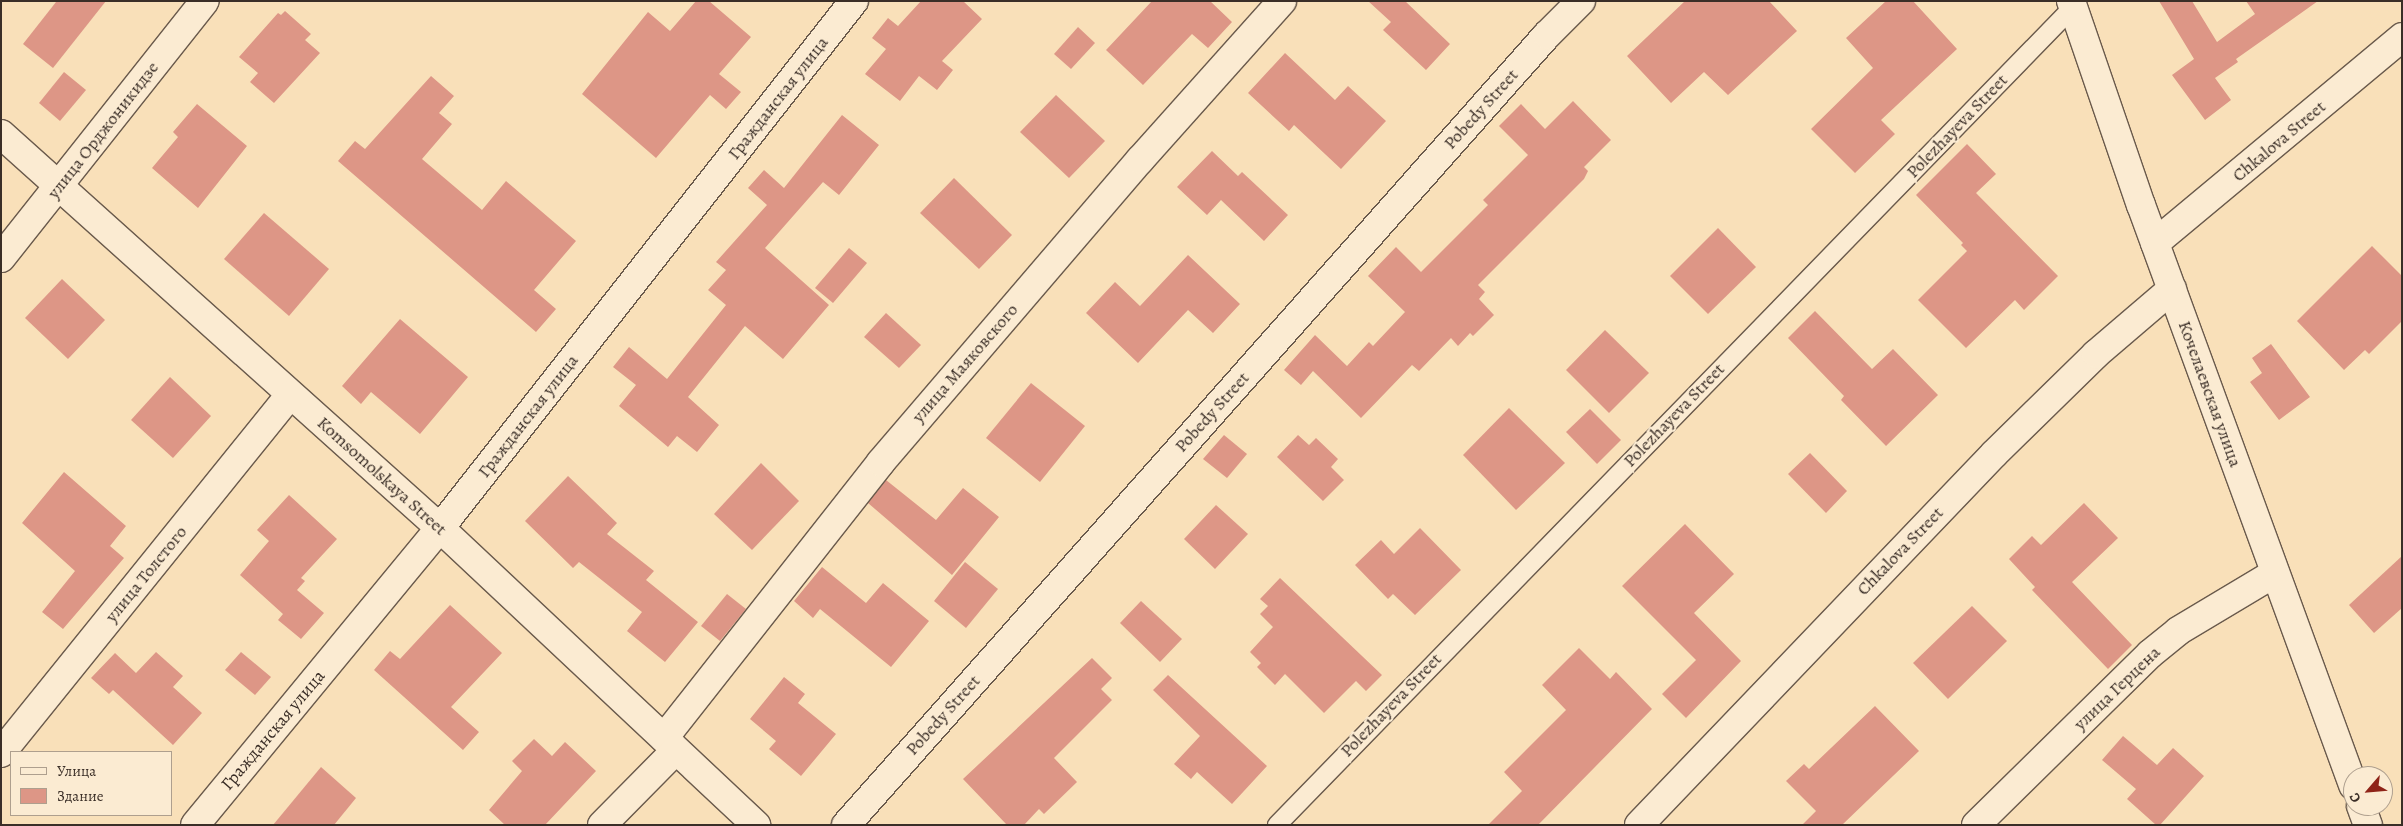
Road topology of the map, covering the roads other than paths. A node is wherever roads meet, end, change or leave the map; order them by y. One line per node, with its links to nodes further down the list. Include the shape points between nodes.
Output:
1 (205, 1): 8 (street, улица Орджоникидзе)
2 (854, 1): 13 (street, Гражданская улица)
3 (1282, 1): 15 (street, улица Маяковского, via 1140,160 881,462)
4 (1581, 1): 21 (street, Pobedy Street, via 1547,35)
5 (2072, 4): 9 (street, Кочелаевская улица); 22 (lane, Polezhayeva Street)
6 (2402, 37): 9 (street, Chkalova Street)
7 (1, 134): 8 (street, Komsomolskaya Street)
8 (60, 185): 10 (street, улица Орджоникидзе); 12 (street, Komsomolskaya Street)
9 (2155, 243): 11 (street, Кочелаевская улица)
10 (1, 258)
11 (2172, 289): 14 (street, Кочелаевская улица); 23 (street, Chkalova Street, via 2096,354 1994,454)
12 (290, 395): 13 (street, Komsomolskaya Street); 16 (street, улица Толстого)
13 (440, 528): 15 (street, Komsomolskaya Street); 18 (street, Гражданская улица)
14 (2275, 573): 17 (street, Кочелаевская улица); 24 (street, улица Герцена, via 2178,631 2150,654)
15 (670, 744): 19 (street, улица Маяковского); 20 (street, Komsomolskaya Street)
16 (1, 753)
17 (2346, 766)
18 (195, 825)
19 (602, 825)
20 (756, 825)
21 (846, 825)
22 (1277, 825)
23 (1639, 825)
24 (1976, 825)

